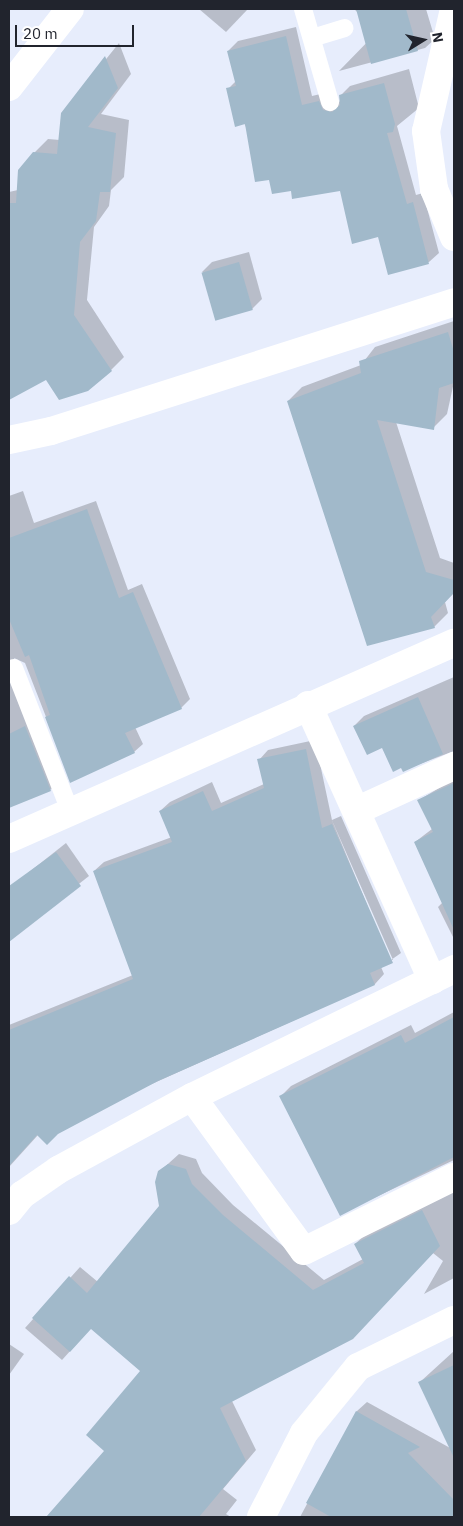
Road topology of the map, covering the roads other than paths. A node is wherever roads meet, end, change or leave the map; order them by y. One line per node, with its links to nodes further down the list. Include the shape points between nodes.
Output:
1 (70, 9): 6 (street)
2 (303, 9): 5 (lane)
3 (454, 9): 8 (street, via 426,131 434,189)
4 (344, 28): 5 (lane)
5 (312, 38): 7 (lane)
6 (9, 87)
7 (330, 102)
8 (454, 237)
9 (454, 302): 10 (street, via 51,431)
10 (9, 440)
11 (454, 643): 13 (street)
12 (14, 668): 16 (lane)
13 (308, 705): 15 (street); 16 (street)
14 (454, 766): 15 (street)
15 (358, 810): 18 (street)
16 (70, 811): 17 (street)
17 (9, 839)
18 (443, 974): 19 (street)
19 (192, 1097): 20 (street, via 304,1251); 21 (street, via 58,1170 22,1195)
20 (454, 1177)
21 (9, 1211)
22 (454, 1320): 23 (street, via 358,1367 304,1434)
23 (261, 1517)

